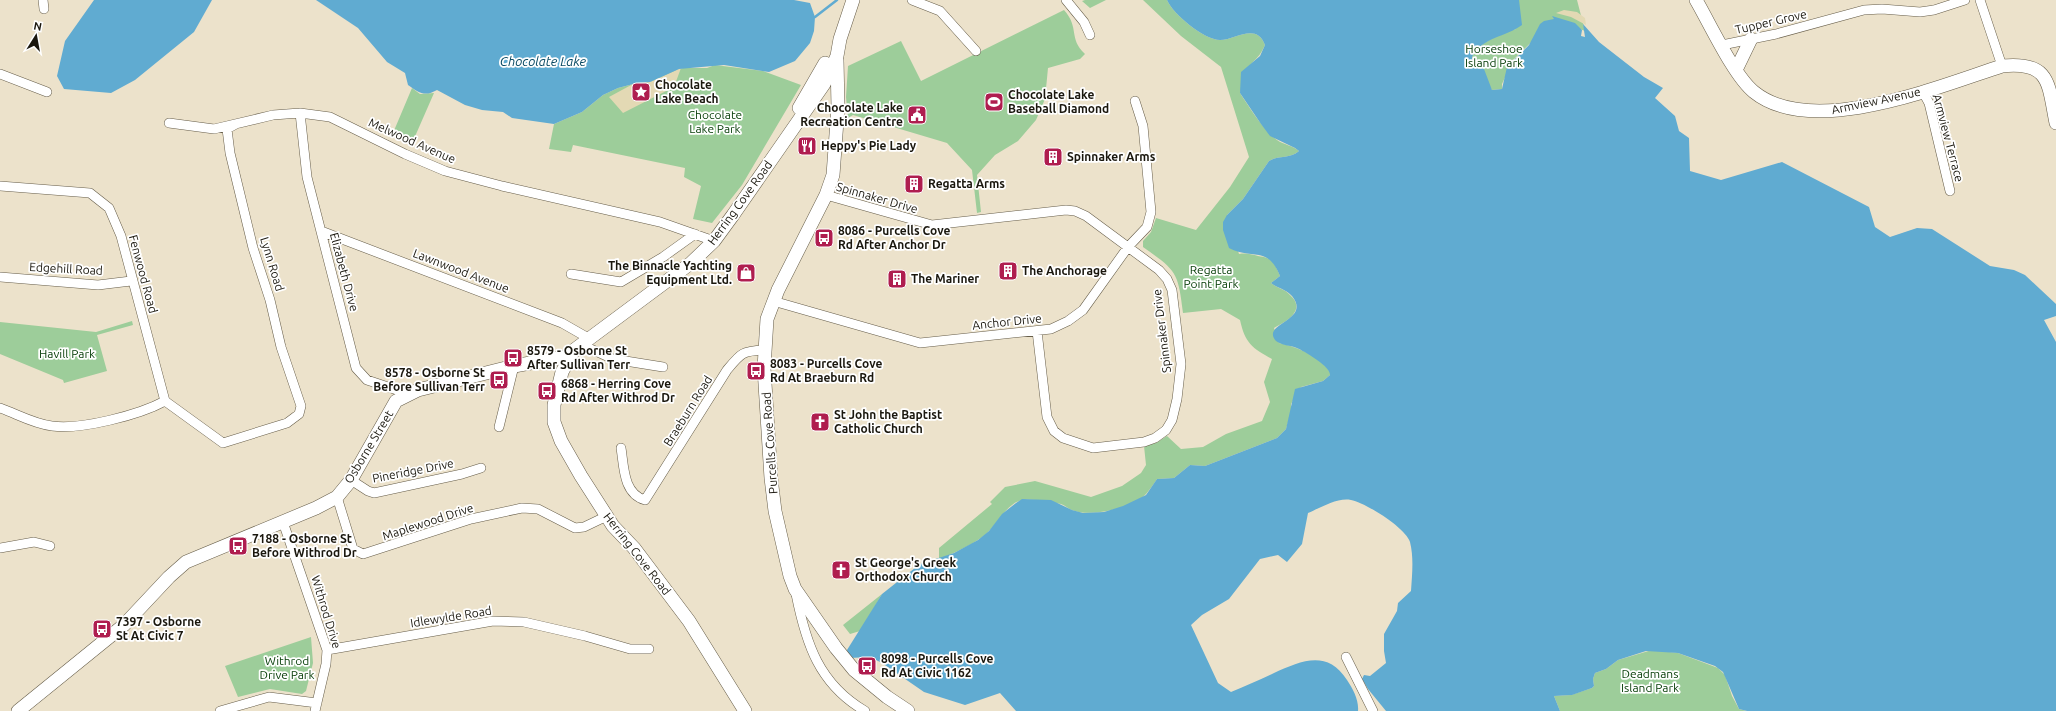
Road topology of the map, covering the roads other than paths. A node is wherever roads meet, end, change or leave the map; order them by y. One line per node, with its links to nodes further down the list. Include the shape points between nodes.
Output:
1 (853, 0): 8 (main road, Herring Cove Road)
2 (912, 0): 11 (street, via 940,11)
3 (1066, 0): 7 (street, via 1084,22)
4 (1696, 0): 10 (main road, Armview Avenue)
5 (1965, 0): 9 (street, Tupper Grove, via 1920,12 1864,10)
6 (1980, 0): 13 (street)
7 (1090, 35)
8 (840, 39): 12 (main road, Herring Cove Road); 17 (main road, Herring Cove Road)
9 (1751, 39): 10 (street, Tupper Grove); 14 (main road)
10 (1722, 45): 14 (main road, Armview Avenue)
11 (976, 51)
12 (837, 56): 17 (main road, Herring Cove Road); 21 (main road, Purcells Cove Road)
13 (2002, 66): 18 (main road, Armview Avenue); 23 (main road, Armview Avenue, via 2024,66 2042,73 2047,80)
14 (1736, 70): 18 (main road, Armview Avenue, via 1754,92 1788,108 1804,112 1848,109)
15 (0, 74): 16 (street)
16 (47, 92)
17 (814, 92): 21 (main road, via 829,104); 30 (main road, Herring Cove Road, via 796,112 794,126 759,180)
18 (1923, 92): 26 (street, Armview Terrace, via 1929,103)
19 (1135, 102): 31 (street, Anchor Drive, via 1143,126 1151,215 1147,228)
20 (300, 113): 24 (street, Melwood Avenue, via 273,115); 28 (street, Elizabeth Drive, via 306,177); 29 (street, Melwood Avenue, via 330,117 343,122 445,171 660,222)
21 (837, 118): 27 (main road, Purcells Cove Road, via 835,162)
22 (169, 123): 24 (street, Melwood Avenue, via 214,129)
23 (2056, 123)
24 (236, 124): 43 (street, Lynn Road, via 227,129 230,153 253,248 301,406 299,414 287,423 222,443)
25 (0, 186): 34 (street, Fenwood Road, via 90,193 101,200 115,220)
26 (1950, 191)
27 (826, 195): 31 (street, Spinnaker Drive, via 932,226 1075,211 1086,216); 35 (main road, Purcells Cove Road)
28 (321, 231): 37 (street, Lawnwood Avenue, via 562,323); 42 (street, Elizabeth Drive, via 356,368 367,380 397,390)
29 (695, 234): 30 (street, Melwood Avenue); 32 (street, via 621,282)
30 (714, 241): 37 (main road, Herring Cove Road, via 690,263)
31 (1128, 247): 36 (street, Anchor Drive, via 1080,313 1058,326); 36 (street, Spinnaker Drive, via 1162,272 1172,290 1180,364 1179,388 1174,415 1163,433 1150,440 1093,448 1059,436 1048,422)
32 (571, 274)
33 (0, 277): 34 (street, Edgehill Road, via 98,285)
34 (131, 281): 43 (street, Fenwood Road)
35 (773, 301): 36 (street, Anchor Drive, via 920,343); 38 (main road, Purcells Cove Road, via 767,319)
36 (1038, 331)
37 (586, 342): 39 (main road, Herring Cove Road); 41 (street, Lawnwood Avenue, via 613,360)
38 (764, 350): 46 (street, Braeburn Road, via 747,351 727,370 647,498 642,499 628,486); 54 (main road, Purcells Cove Road, via 775,511)
39 (569, 356): 40 (main road, Osborne Street); 50 (main road, Herring Cove Road, via 562,372 554,405 554,422 576,468)
40 (514, 366): 42 (main road, Osborne Street); 45 (street)
41 (663, 367)
42 (418, 390): 48 (main road, Osborne Street, via 396,401)
43 (164, 401): 44 (street, via 149,409 69,427 36,422)
44 (0, 408)
45 (499, 427)
46 (621, 448)
47 (481, 468): 48 (street, Pineridge Drive, via 374,493)
48 (351, 480): 49 (main road, Osborne Street)
49 (337, 497): 50 (street, Maplewood Drive, via 353,550 363,554 465,521 522,508 535,508 575,528 584,527); 51 (main road, Osborne Street)
50 (607, 516): 61 (main road, Herring Cove Road, via 689,621)
51 (283, 522): 56 (street, Withrod Drive); 59 (main road, Osborne Street, via 186,562 124,625)
52 (50, 546): 53 (street, via 34,542)
53 (0, 548)
54 (795, 589): 62 (street, via 804,633 825,677 847,701); 63 (main road, Purcells Cove Road, via 854,670 887,698)
55 (648, 649): 56 (street, Idlewylde Road, via 630,649 524,622 493,621)
56 (327, 650): 58 (street, Withrod Drive)
57 (1346, 657): 64 (street)
58 (316, 707): 60 (street, via 269,697)
59 (18, 711)
60 (220, 711)
61 (745, 711)
62 (865, 711)
63 (908, 711)
64 (1373, 711)

